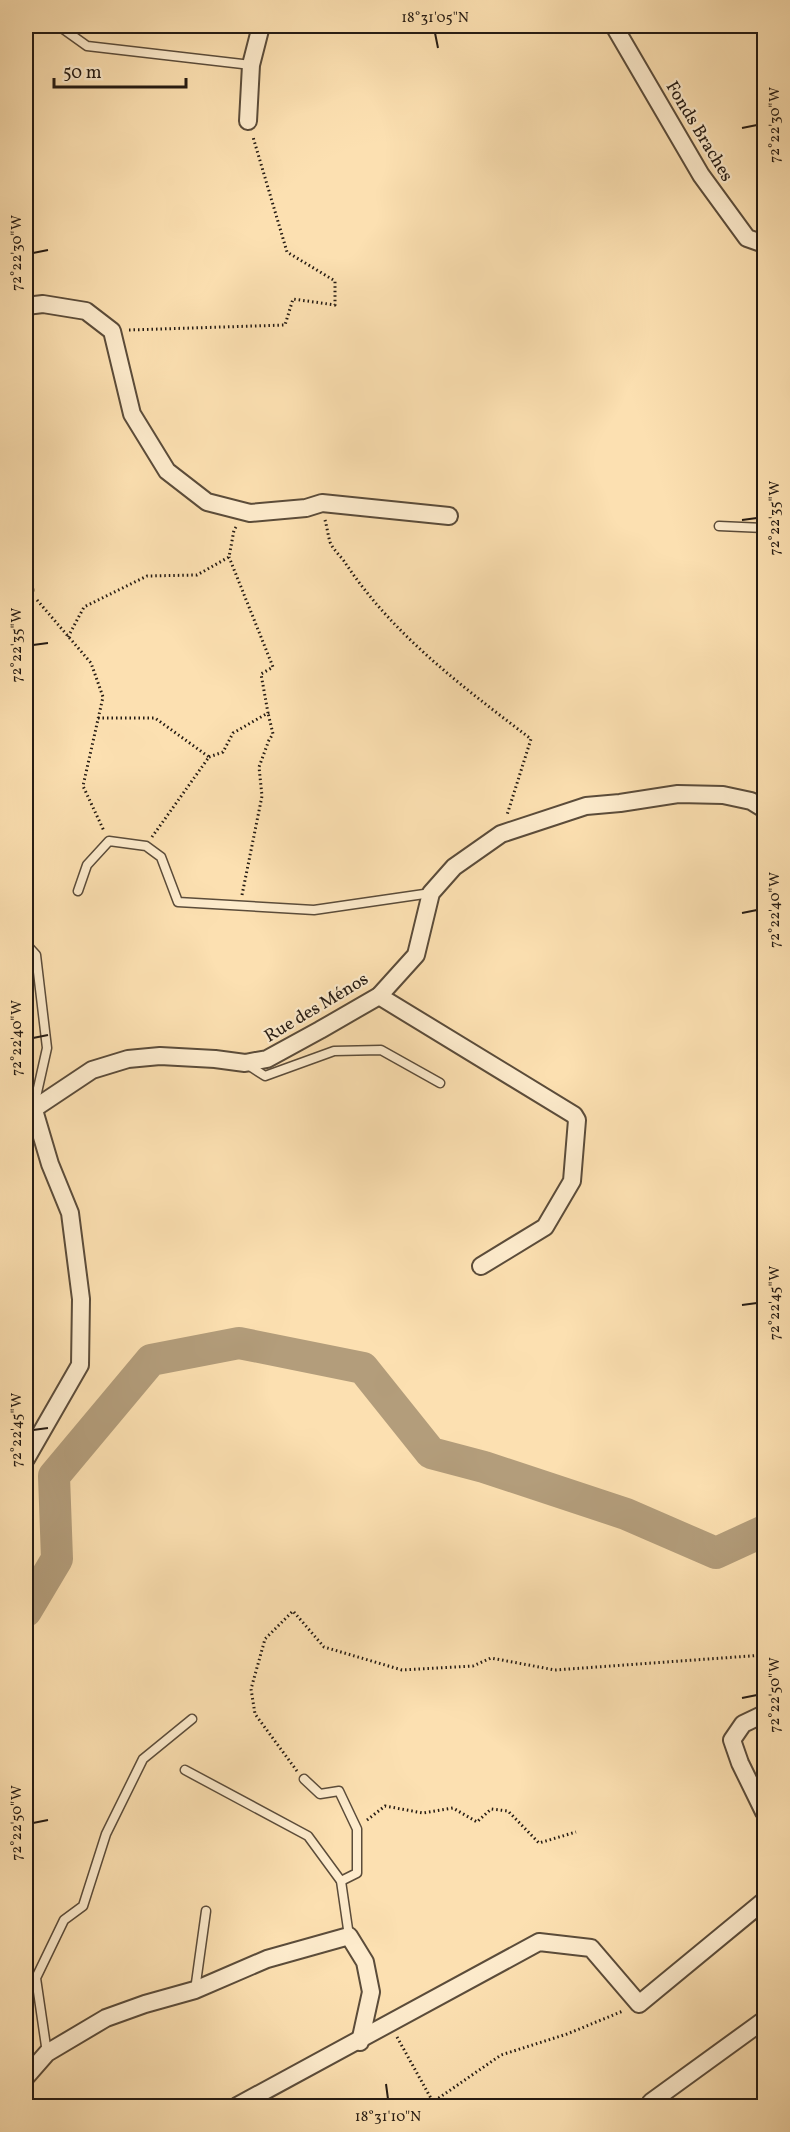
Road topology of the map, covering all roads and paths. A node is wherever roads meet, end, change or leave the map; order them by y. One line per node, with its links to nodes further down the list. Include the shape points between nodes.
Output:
1 (59, 26): 4 (lane, via 87,46)
2 (261, 26): 4 (street)
3 (614, 26): 6 (street, Fonds Braches, via 701,175 747,238)
4 (251, 65): 5 (street)
5 (248, 121): 8 (path, via 287,252 334,281 334,305 293,299 285,326)
6 (765, 243)
7 (26, 306): 8 (street, via 43,304 86,310)
8 (112, 330): 10 (street, via 132,414 167,471 207,502)
9 (322, 503): 10 (street); 11 (street); 21 (path, via 331,545 402,633 456,682 531,739)
10 (250, 513): 14 (path, via 234,530)
11 (449, 516)
12 (719, 526): 13 (lane)
13 (765, 528)
14 (229, 556): 16 (path, via 197,575 147,576 84,607); 17 (path, via 273,667 261,674)
15 (27, 592): 16 (path)
16 (67, 637): 18 (path, via 91,663 103,697)
17 (268, 713): 19 (path, via 232,733 223,752); 26 (path, via 273,734 259,767 262,796)
18 (99, 718): 19 (path, via 155,718); 22 (path, via 83,786)
19 (209, 757): 23 (path)
20 (765, 809): 21 (street, Rue des Ménos, via 751,801 723,795 678,794 586,806)
21 (501, 834): 25 (street, Rue des Ménos, via 454,867)
22 (109, 841): 23 (lane); 24 (lane, via 87,865)
23 (146, 846): 26 (lane, via 161,857 178,902)
24 (78, 891)
25 (431, 892): 26 (lane, via 314,910); 28 (street, Rue des Ménos, via 416,955)
26 (240, 905)
27 (26, 944): 31 (lane, via 36,955 47,1048)
28 (379, 996): 29 (street, Rue des Ménos, via 267,1059); 32 (street, via 574,1114 577,1120 572,1181 545,1227)
29 (245, 1063): 30 (lane, via 265,1076 334,1051 381,1050); 31 (street, Rue des Ménos, via 160,1056 128,1059 92,1070)
30 (440, 1083)
31 (30, 1112): 33 (street, via 70,1213 81,1299 80,1365)
32 (482, 1266)
33 (26, 1459)
34 (765, 1656): 38 (path, via 555,1670 491,1658 473,1666 402,1670 324,1647 293,1611 265,1639 251,1689 255,1714)
35 (765, 1714): 39 (street, via 743,1724 732,1740)
36 (192, 1719): 51 (lane, via 142,1759 106,1834 83,1906 64,1920 36,1978)
37 (185, 1770): 42 (lane, via 308,1836)
38 (304, 1779): 40 (lane, via 320,1794 339,1791)
39 (765, 1812)
40 (357, 1829): 41 (path, via 385,1806 423,1813 453,1808 477,1822 491,1809 508,1811 538,1843); 42 (lane, via 357,1873)
41 (576, 1832)
42 (341, 1881): 45 (lane)
43 (765, 1901): 47 (street)
44 (206, 1911): 46 (lane)
45 (348, 1936): 46 (street, via 267,1959); 50 (street, via 365,1962 371,1992)
46 (195, 1990): 51 (street, via 106,2019)
47 (639, 2004): 49 (street, via 591,1948 539,1942); 49 (path, via 567,2034 501,2055 433,2102)
48 (765, 2020): 53 (street)
49 (391, 2024): 50 (street)
50 (360, 2042): 54 (street)
51 (47, 2052): 52 (street)
52 (26, 2077)
53 (651, 2102)
54 (237, 2106)

